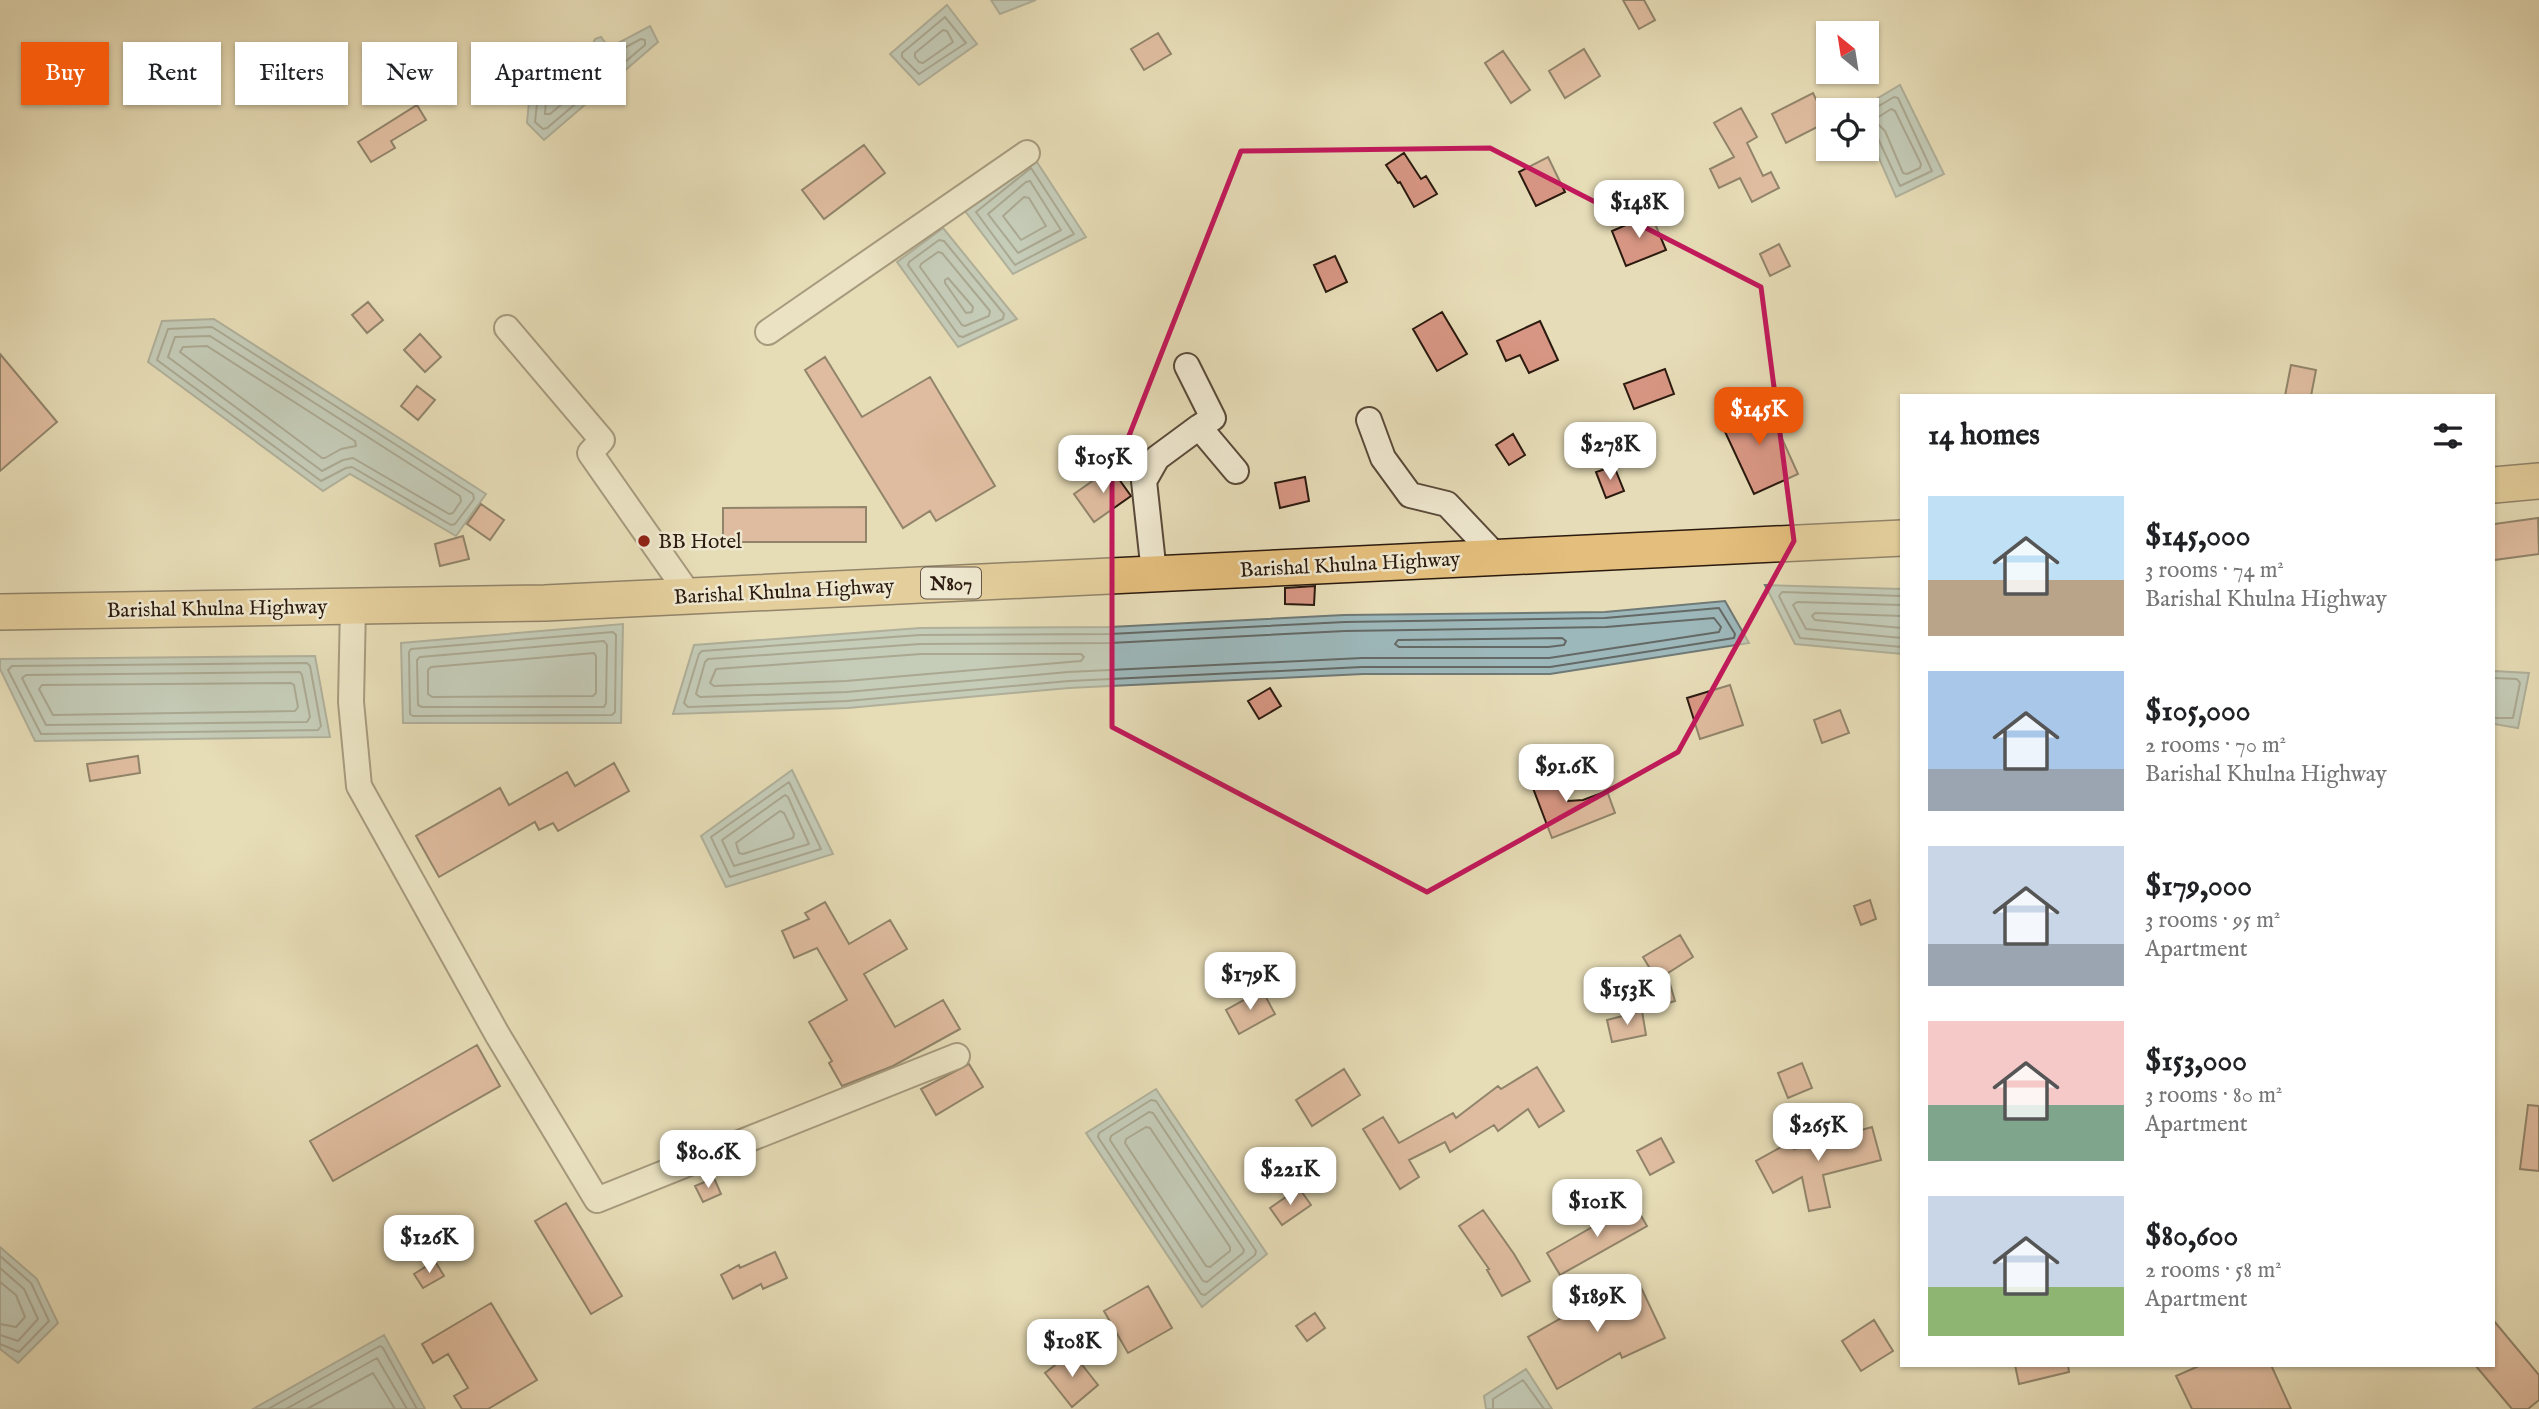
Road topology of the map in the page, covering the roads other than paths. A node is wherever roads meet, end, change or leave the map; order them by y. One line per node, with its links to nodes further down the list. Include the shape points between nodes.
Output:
1 (1027, 153): 3 (street)
2 (507, 328): 13 (street, via 601,440 590,453)
3 (768, 332)
4 (1187, 366): 6 (street, via 1213,418)
5 (1369, 420): 11 (street, via 1383,458 1410,495 1447,504)
6 (1199, 428): 7 (street); 12 (street, via 1157,458 1144,481)
7 (1236, 471)
8 (2539, 481): 9 (highway)
9 (2495, 485)
10 (1900, 538): 11 (highway, Barishal Khulna Highway / N807)
11 (1497, 557): 12 (highway, Barishal Khulna Highway / N807)
12 (1154, 573): 13 (highway, Barishal Khulna Highway / N807)
13 (690, 596): 14 (highway, Barishal Khulna Highway / N807)
14 (353, 606): 15 (highway, Barishal Khulna Highway / N807); 16 (street, via 351,702 359,786 497,1034 597,1200)
15 (0, 612)
16 (957, 1056)

